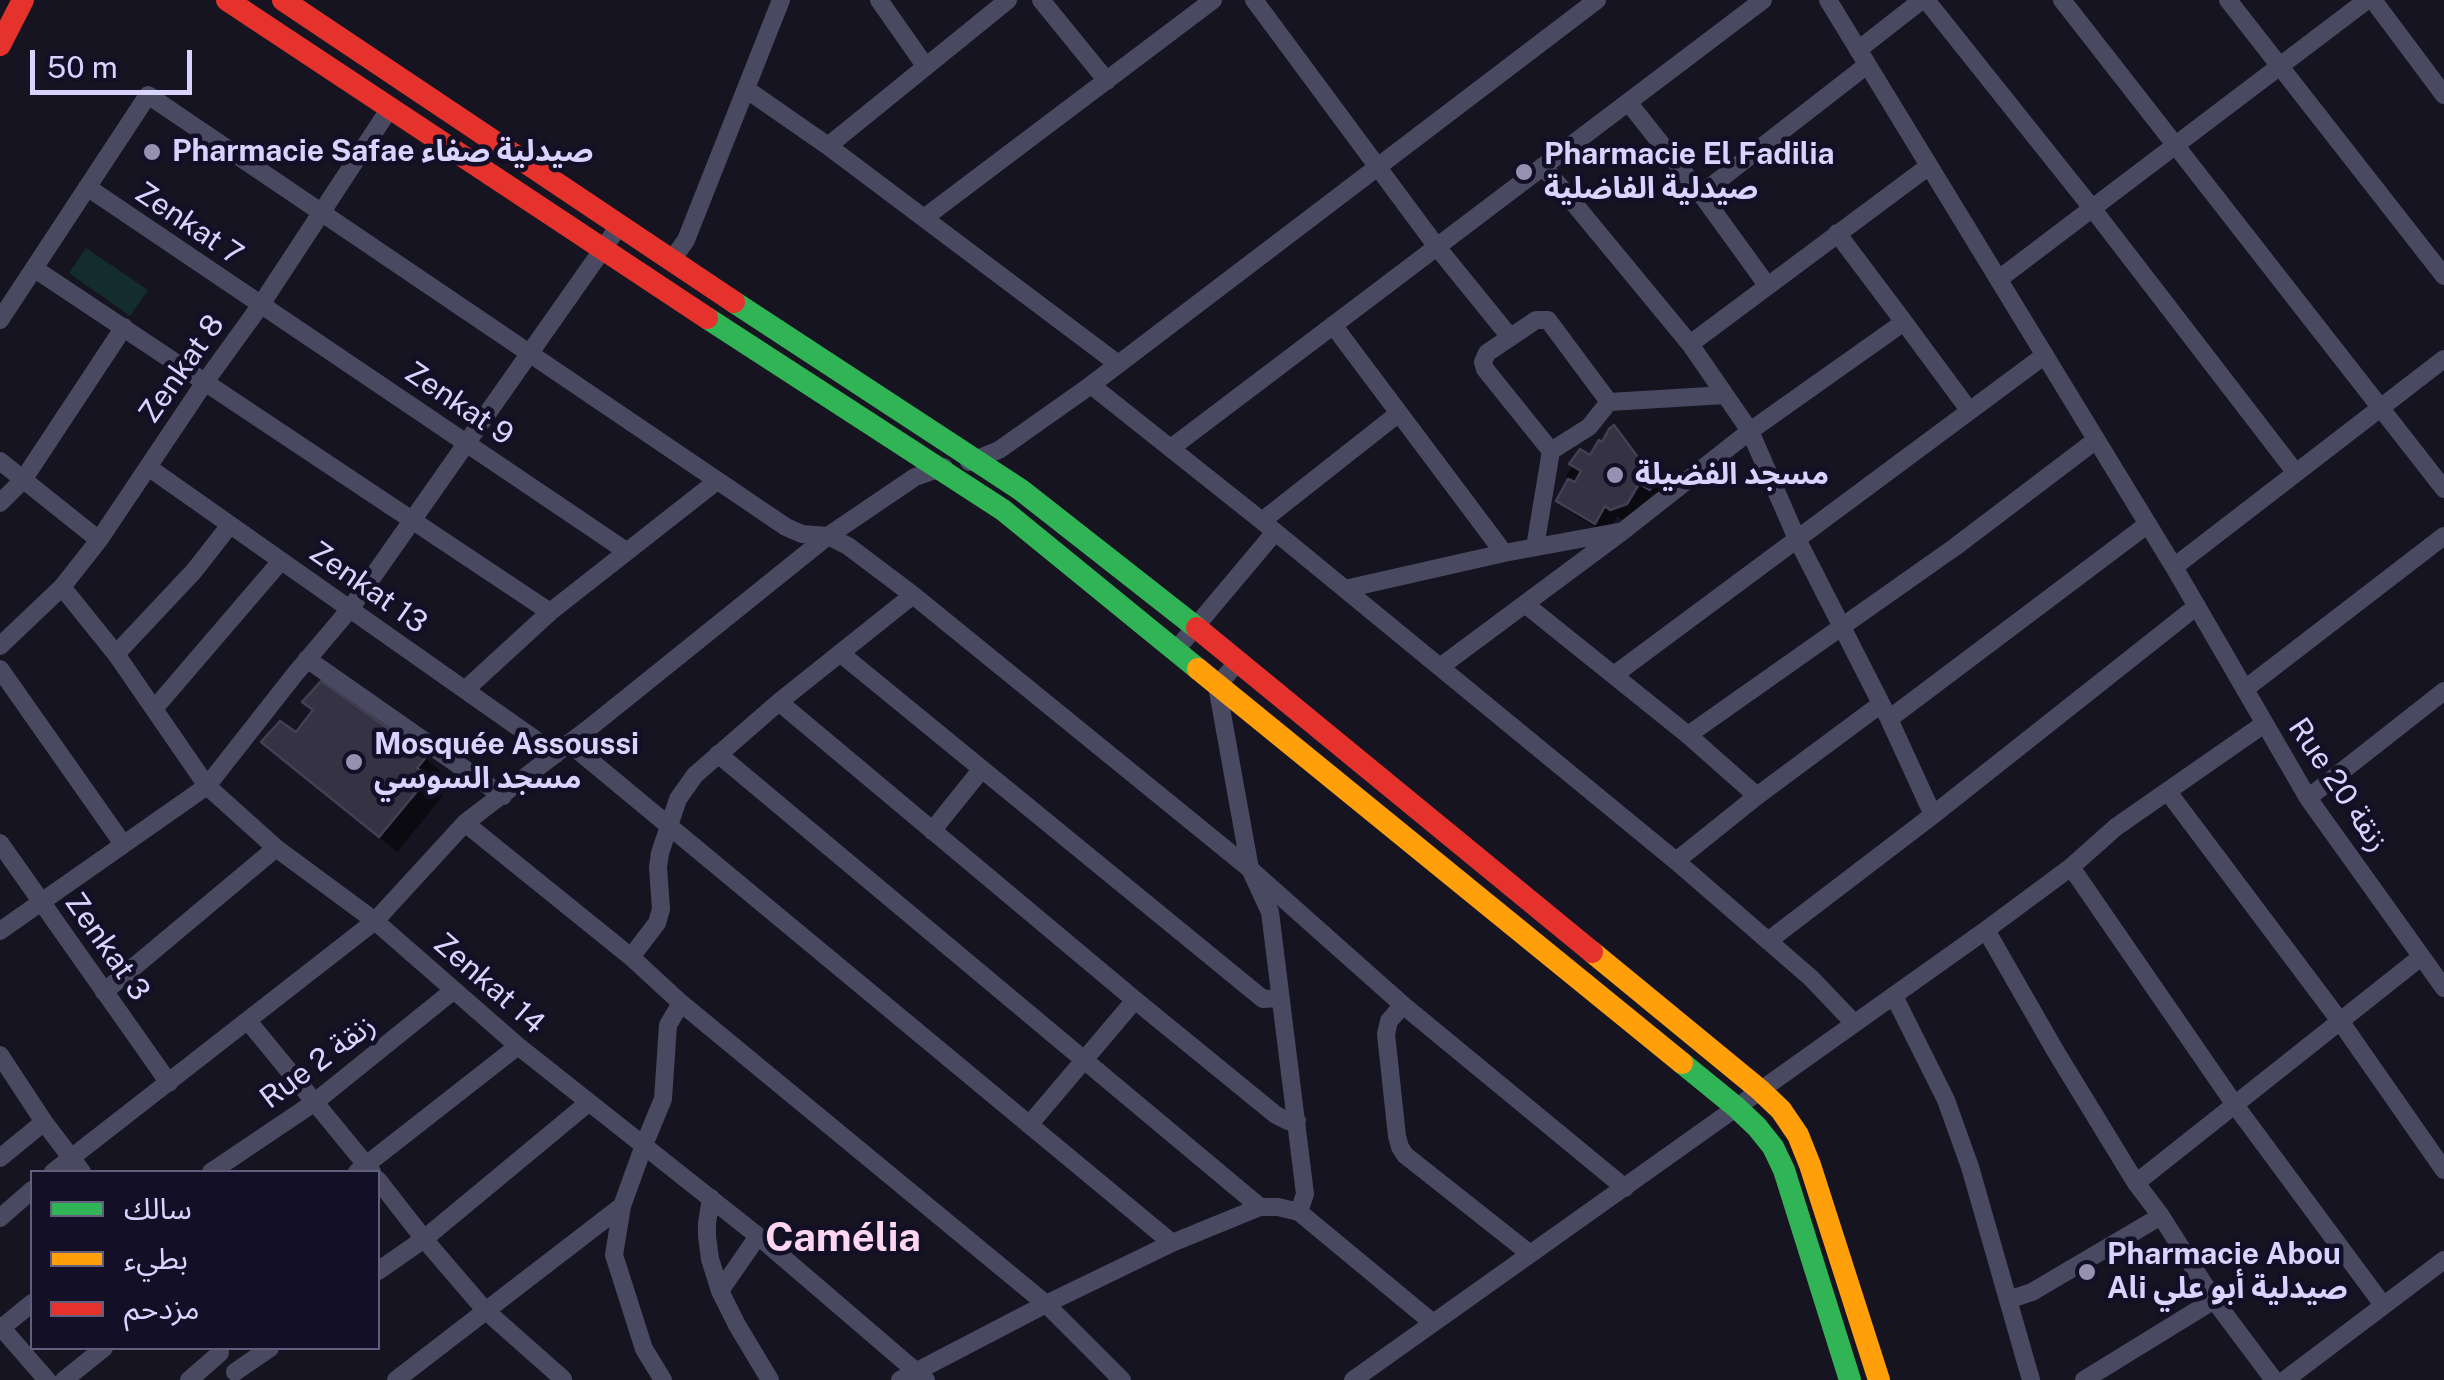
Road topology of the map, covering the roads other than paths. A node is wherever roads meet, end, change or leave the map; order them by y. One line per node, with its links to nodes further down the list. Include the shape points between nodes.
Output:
1 (23, 0): 17 (street)
2 (227, 0): 25 (street)
3 (283, 0): 36 (street)
4 (781, 0): 22 (street)
5 (879, 0): 20 (street)
6 (1008, 0): 20 (street)
7 (1041, 0): 21 (street)
8 (1254, 0): 30 (street)
9 (1597, 0): 30 (street)
10 (1763, 0): 24 (street)
11 (1828, 0): 18 (street, Rue 20 زنقة)
12 (1924, 0): 18 (street); 33 (street)
13 (2062, 0): 26 (street)
14 (2228, 0): 19 (street)
15 (2370, 0): 19 (street); 23 (street)
16 (1205, 2): 21 (street)
17 (0, 45)
18 (1862, 57): 29 (street, Rue 20 زنقة); 32 (street)
19 (2280, 66): 26 (street); 42 (street)
20 (926, 67): 27 (street)
21 (1107, 81): 35 (street)
22 (746, 89): 27 (street); 40 (street)
23 (2444, 95)
24 (1628, 102): 28 (street); 32 (street)
25 (390, 108): 34 (street, Zenkat 8); 39 (street)
26 (2176, 145): 33 (street); 60 (street)
27 (828, 146): 35 (street)
28 (1544, 166): 38 (street); 51 (street)
29 (1929, 166): 37 (street); 43 (street, Rue 20 زنقة)
30 (1378, 168): 38 (street); 55 (street)
31 (87, 188): 34 (street, via 148,95); 41 (street); 45 (street, Zenkat 7)
32 (1701, 194): 44 (street)
33 (2092, 208): 43 (street); 72 (street)
34 (320, 214): 45 (street, Zenkat 8); 52 (street)
35 (924, 218): 55 (street)
36 (619, 226): 39 (street); 40 (street)
37 (1837, 233): 44 (street); 47 (street)
38 (1438, 246): 48 (street); 50 (street)
39 (602, 250): 52 (street); 71 (street)
40 (672, 260): 68 (street)
41 (35, 268): 46 (street); 49 (street)
42 (2444, 276)
43 (1998, 279): 53 (street, Rue 20 زنقة)
44 (1767, 285): 51 (street)
45 (260, 306): 56 (street, Zenkat 8); 65 (street, Zenkat 9)
46 (0, 320)
47 (1904, 322): 61 (street); 63 (street)
48 (1333, 325): 62 (street); 66 (street)
49 (124, 328): 56 (street); 73 (street)
50 (1510, 337): 59 (street, via 1548,320); 67 (street, via 1487,353 1483,366)
51 (1690, 344): 58 (street)
52 (529, 352): 65 (street); 74 (street)
53 (2045, 355): 61 (street); 64 (street, Rue 20 زنقة)
54 (2444, 359): 60 (street)
55 (1118, 364): 57 (street)
56 (204, 382): 70 (street, Zenkat 8); 77 (street)
57 (1090, 384): 66 (street); 68 (street, via 999,450)
58 (1724, 395): 59 (street); 63 (street)
59 (1610, 402): 67 (street, via 1590,427)
60 (2380, 408): 72 (street); 75 (street)
61 (1969, 410): 84 (street)
62 (1399, 413): 80 (street); 88 (street)
63 (1750, 432): 81 (street); 84 (street)
64 (2096, 440): 78 (street, Rue 20 زنقة); 98 (street)
65 (467, 442): 77 (street); 87 (street, Zenkat 9)
66 (1171, 448): 80 (street)
67 (1551, 451): 86 (street)
68 (974, 460): 71 (street); 99 (street)
69 (0, 462): 73 (street)
70 (148, 467): 79 (street, Zenkat 13); 85 (street, Zenkat 8)
71 (940, 468): 82 (street); 101 (street, via 1003,510)
72 (2296, 473): 90 (street)
73 (23, 480): 76 (street); 85 (street)
74 (718, 481): 82 (street, via 786,527); 87 (street)
75 (2444, 489)
76 (0, 503)
77 (414, 521): 96 (street); 97 (street)
78 (2148, 524): 90 (street, Rue 20 زنقة); 115 (street)
79 (230, 525): 89 (street, Zenkat 13); 103 (street)
80 (1269, 526): 92 (street); 99 (street)
81 (1622, 532): 86 (street); 94 (street)
82 (828, 536): 93 (street); 118 (street)
83 (2444, 536): 110 (street)
84 (1797, 539): 98 (street); 108 (street)
85 (99, 540): 91 (street, Zenkat 8)
86 (1536, 548): 88 (street)
87 (626, 551): 97 (street)
88 (1504, 553): 92 (street)
89 (282, 561): 96 (street, Zenkat 13); 114 (street)
90 (2174, 568): 95 (street, Rue 20 زنقة)
91 (62, 587): 100 (street, Zenkat 8); 103 (street, Zenkat 14)
92 (1345, 589): 106 (street)
93 (913, 595): 102 (street); 135 (street)
94 (1525, 604): 106 (street); 108 (street)
95 (2198, 606): 110 (street, Rue 20 زنقة); 126 (street)
96 (350, 609): 104 (street); 111 (street, Zenkat 13)
97 (550, 612): 111 (street)
98 (1841, 626): 115 (street); 117 (street)
99 (1196, 627): 101 (street); 105 (street)
100 (0, 646)
101 (1175, 651): 109 (street)
102 (840, 653): 113 (street); 120 (street)
103 (116, 654): 114 (street, Zenkat 14)
104 (308, 659): 121 (street); 123 (street)
105 (1237, 662): 109 (street); 158 (street)
106 (1440, 668): 133 (street)
107 (0, 670): 131 (street)
108 (1614, 675): 117 (street)
109 (1217, 686): 135 (street); 162 (street)
110 (2246, 689): 116 (street, Rue 20 زنقة)
111 (465, 690): 118 (street, Zenkat 13)
112 (2444, 691): 125 (street)
113 (780, 702): 119 (street); 129 (street)
114 (154, 709): 121 (street, Zenkat 14)
115 (1884, 712): 124 (street); 126 (street)
116 (2264, 724): 122 (street); 125 (street, Rue 20 زنقة)
117 (1688, 736): 124 (street)
118 (562, 748): 123 (street); 128 (street, Zenkat 13)
119 (718, 754): 128 (street, via 695,775); 156 (street)
120 (981, 770): 129 (street); 147 (street, via 1263,999)
121 (208, 786): 131 (street); 132 (street, Zenkat 14)
122 (2168, 792): 134 (street); 152 (street)
123 (503, 796): 127 (street)
124 (1756, 796): 133 (street)
125 (2308, 798): 141 (street, Rue 20 زنقة)
126 (1934, 815): 140 (street)
127 (465, 823): 137 (street); 142 (street)
128 (668, 823): 142 (street, via 658,867 658,923); 165 (street, Zenkat 13)
129 (932, 831): 148 (street)
130 (0, 843): 136 (street, Zenkat 3)
131 (123, 844): 136 (street)
132 (276, 848): 137 (street, Zenkat 14); 145 (street)
133 (1676, 860): 140 (street)
134 (2071, 867): 138 (street); 161 (street)
135 (1250, 870): 147 (street, via 1270,912); 150 (street)
136 (42, 904): 139 (street); 145 (street, Zenkat 3)
137 (374, 921): 144 (street, Zenkat 14); 151 (street)
138 (1986, 930): 146 (street); 173 (street)
139 (0, 931)
140 (1768, 941): 153 (street)
141 (2421, 956): 143 (street, Rue 20 زنقة); 152 (street)
142 (631, 957): 149 (street)
143 (2444, 988)
144 (454, 990): 154 (street, Zenkat 14); 159 (street, Rue 2 زنقة)
145 (104, 992): 157 (street, Zenkat 3)
146 (1894, 996): 153 (street); 190 (street, via 1946,1100)
147 (1280, 998): 163 (street)
148 (1135, 1000): 156 (street); 163 (street, via 1276,1115)
149 (681, 1003): 166 (street, via 668,1025 664,1099); 192 (street)
150 (1403, 1005): 175 (street); 186 (street, via 1386,1034 1400,1147)
151 (248, 1021): 157 (street); 159 (street)
152 (2340, 1021): 161 (street); 172 (street)
153 (1853, 1022): 158 (street)
154 (518, 1046): 160 (street, Zenkat 14); 171 (street)
155 (0, 1056): 164 (street)
156 (1085, 1060): 165 (street); 179 (street)
157 (170, 1083): 168 (street)
158 (1760, 1090): 162 (street); 213 (street, via 1798,1135)
159 (316, 1102): 169 (street, Rue 2 زنقة); 170 (street)
160 (588, 1103): 166 (street, Zenkat 14); 184 (street)
161 (2235, 1105): 173 (street); 193 (street)
162 (1736, 1107): 175 (street); 212 (street, via 1757,1126 1784,1170)
163 (1296, 1121): 180 (street, via 1305,1194)
164 (44, 1122): 167 (street); 168 (street)
165 (1029, 1125): 185 (street, Zenkat 13)
166 (644, 1144): 177 (street, Zenkat 14); 178 (street)
167 (0, 1158)
168 (76, 1165)
169 (214, 1170)
170 (366, 1170)
171 (372, 1170)
172 (2444, 1170)
173 (2136, 1183): 181 (street)
174 (380, 1187): 184 (street)
175 (1625, 1188): 186 (street)
176 (30, 1192): 182 (street)
177 (712, 1198): 183 (street, Zenkat 14); 189 (street, via 707,1236)
178 (622, 1206): 195 (street); 208 (street, via 614,1255 644,1349)
179 (1260, 1206): 180 (street); 185 (street)
180 (1299, 1212): 196 (street)
181 (2161, 1216): 190 (street); 191 (street)
182 (0, 1218)
183 (758, 1236): 189 (street); 202 (street, Zenkat 14)
184 (424, 1239): 188 (street); 195 (street)
185 (1172, 1243): 192 (street)
186 (1528, 1254): 196 (street)
187 (2444, 1260): 193 (street)
188 (380, 1271)
189 (720, 1291): 209 (street)
190 (2008, 1300): 214 (street)
191 (2214, 1300): 215 (street); 216 (street)
192 (1046, 1304): 202 (street); 210 (street)
193 (2383, 1305): 217 (street)
194 (30, 1306): 197 (street)
195 (485, 1310): 203 (street); 207 (street)
196 (1433, 1323): 211 (street)
197 (0, 1328): 204 (street)
198 (102, 1350): 205 (street)
199 (218, 1350): 201 (street); 206 (street)
200 (268, 1350): 201 (street)
201 (238, 1376)
202 (914, 1377)
203 (563, 1378)
204 (47, 1380)
205 (64, 1380)
206 (189, 1380)
207 (396, 1380)
208 (663, 1380)
209 (770, 1380)
210 (1122, 1380)
211 (1353, 1380)
212 (1850, 1380)
213 (1878, 1380)
214 (2031, 1380)
215 (2084, 1380)
216 (2274, 1380)
217 (2285, 1380)

